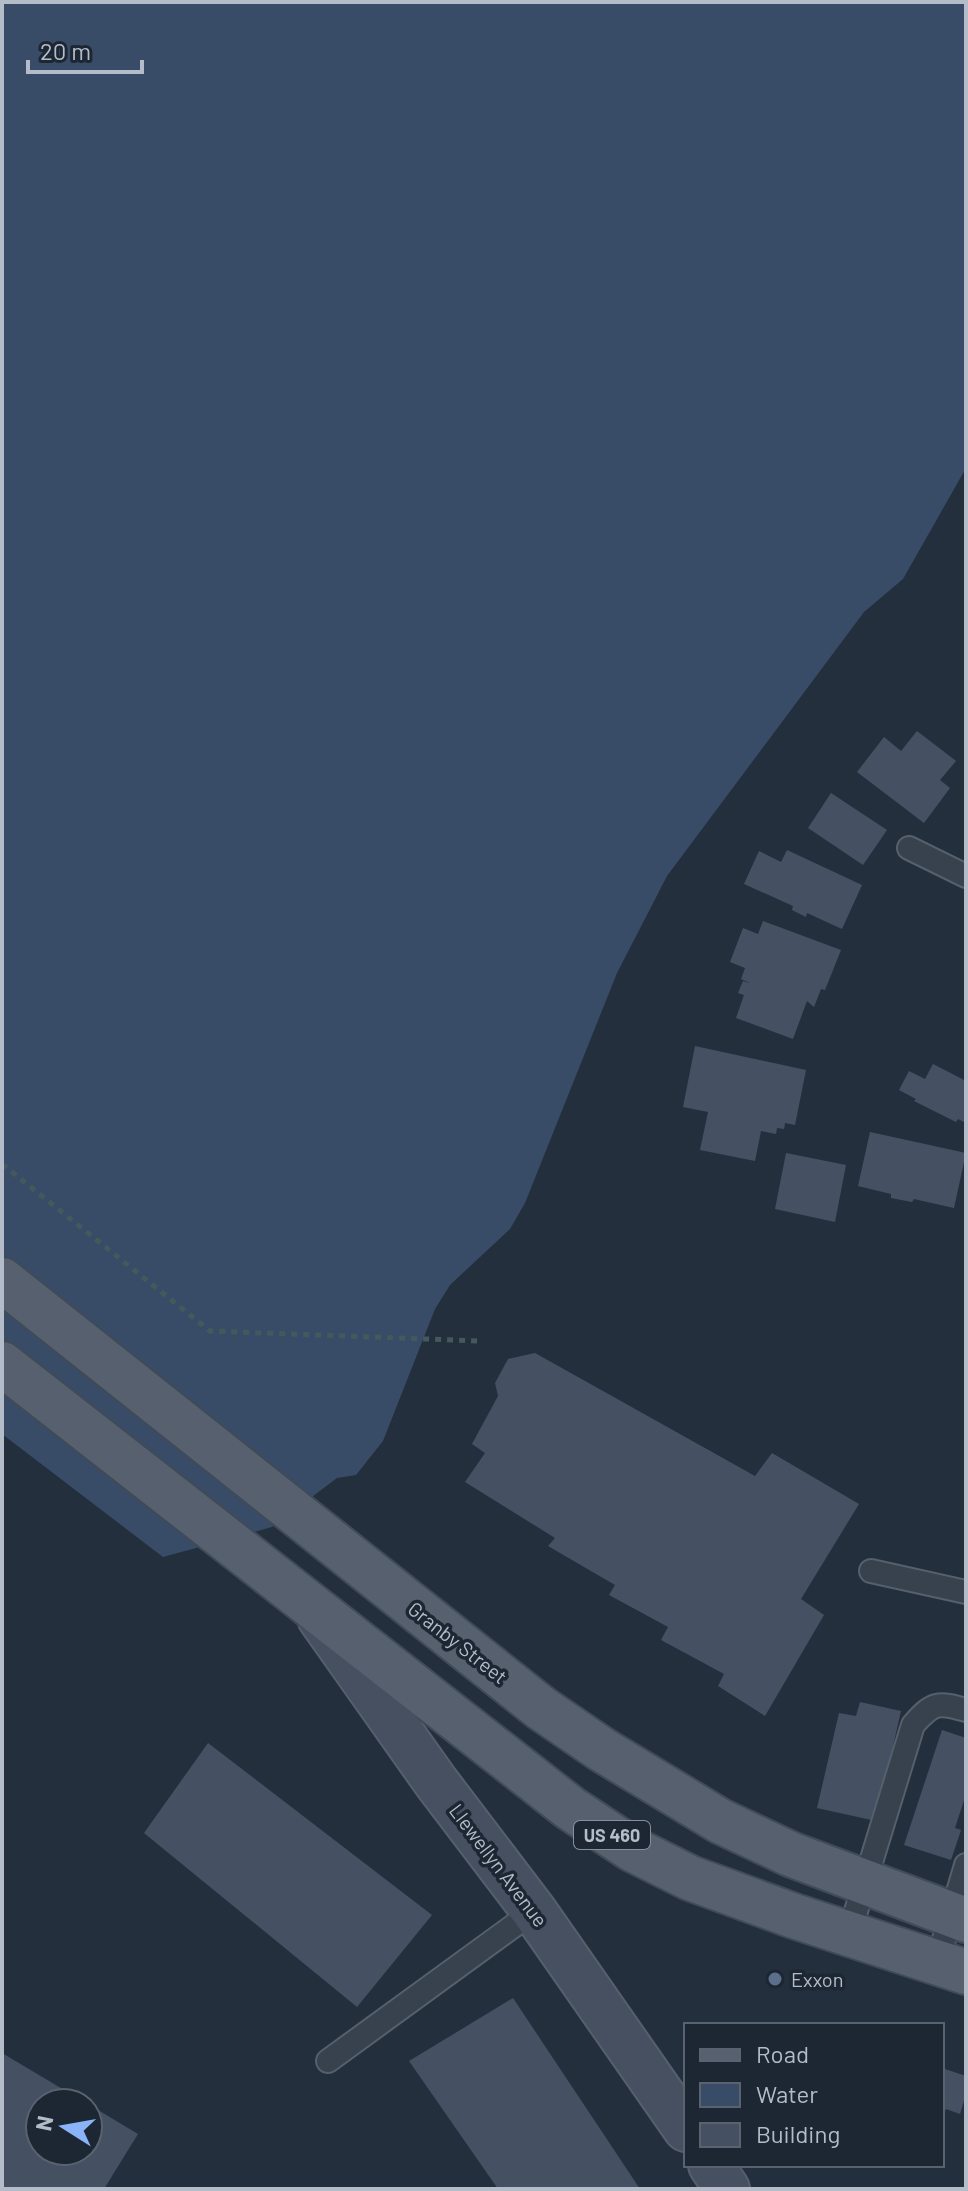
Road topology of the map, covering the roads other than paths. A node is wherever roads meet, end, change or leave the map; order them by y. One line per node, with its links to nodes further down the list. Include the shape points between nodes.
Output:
1 (909, 848): 2 (lane)
2 (966, 876)
3 (2, 1280): 10 (main road, Granby Street, via 541,1708 720,1821)
4 (2, 1364): 7 (main road, US 460)
5 (871, 1571): 6 (lane)
6 (966, 1592)
7 (309, 1603): 11 (street, Llewellyn Avenue); 13 (main road, US 460, via 570,1808 632,1849 690,1878)
8 (966, 1710): 10 (lane, via 946,1704 927,1709 913,1725)
9 (966, 1865): 12 (lane)
10 (865, 1883): 12 (main road, Granby Street); 13 (lane)
11 (534, 1911): 15 (lane); 16 (street, Llewellyn Avenue)
12 (959, 1918): 14 (lane)
13 (849, 1934): 14 (main road, US 460)
14 (952, 1968)
15 (328, 2061)
16 (684, 2126)
17 (712, 2167): 18 (street)
18 (727, 2189)

